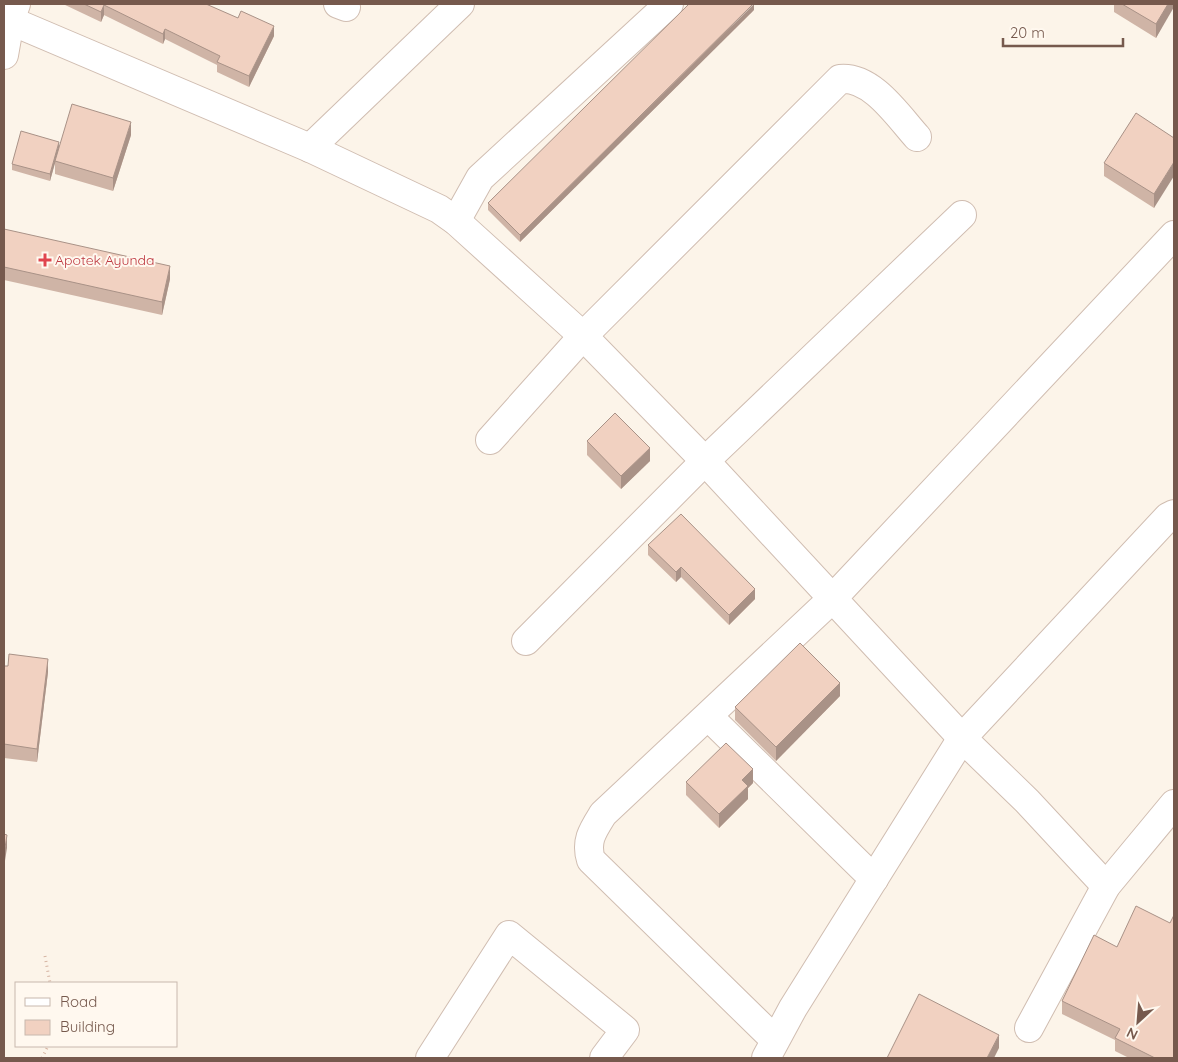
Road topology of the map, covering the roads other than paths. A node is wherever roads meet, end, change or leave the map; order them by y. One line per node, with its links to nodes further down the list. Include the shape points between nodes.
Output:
1 (460, 4): 6 (street)
2 (670, 4): 7 (street, via 480,178)
3 (10, 14): 4 (street); 6 (street)
4 (4, 55)
5 (917, 137): 10 (street, via 879,96 850,78 840,79)
6 (310, 148): 7 (street)
7 (437, 209): 10 (street)
8 (962, 215): 12 (street)
9 (1174, 235): 14 (street)
10 (583, 336): 11 (street); 12 (street)
11 (490, 440)
12 (705, 461): 14 (street); 15 (street)
13 (1174, 514): 17 (street)
14 (832, 600): 16 (street); 17 (street)
15 (526, 641)
16 (709, 717): 19 (street); 22 (street, via 603,814 590,836 588,849 591,860)
17 (962, 738): 19 (street); 20 (street, via 1027,801)
18 (1174, 804): 20 (street)
19 (874, 879): 22 (street)
20 (1106, 886): 21 (street)
21 (1029, 1028)
22 (770, 1049)
23 (430, 1058): 24 (street, via 509,935 625,1030)
24 (604, 1058)

